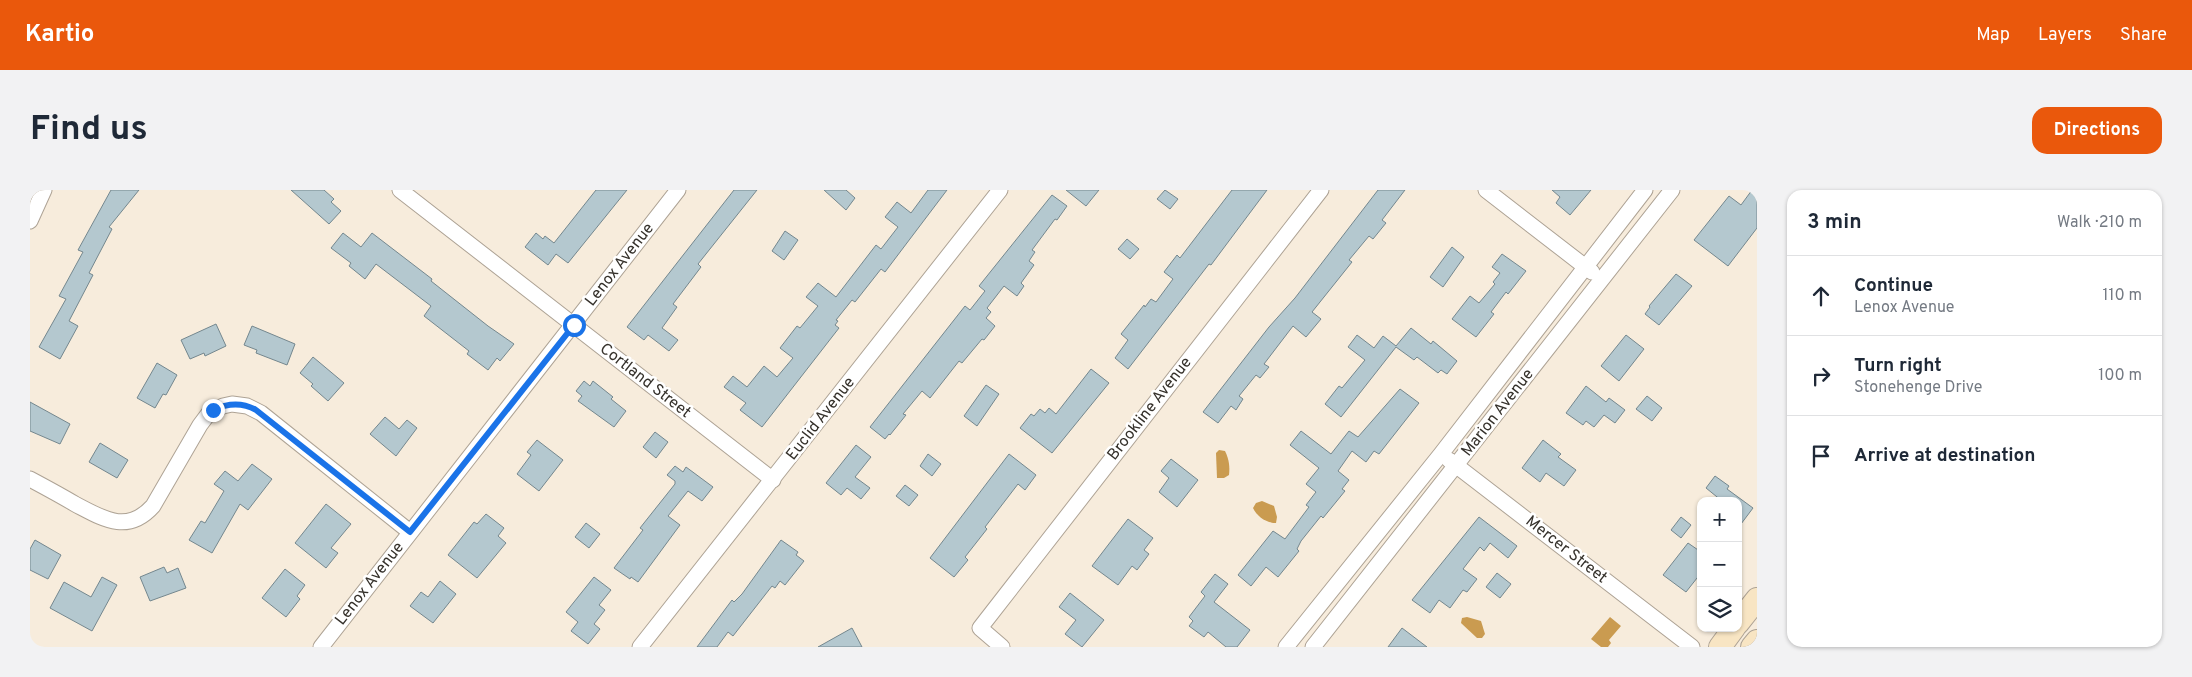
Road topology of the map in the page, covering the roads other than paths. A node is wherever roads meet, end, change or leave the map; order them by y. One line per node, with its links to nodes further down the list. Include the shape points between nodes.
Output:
1 (44, 190): 9 (street)
2 (400, 190): 12 (street, Cortland Street)
3 (678, 190): 12 (street, Lenox Avenue)
4 (1000, 190): 16 (street, Euclid Avenue)
5 (1321, 190): 26 (street, Brookline Avenue, via 980,628)
6 (1486, 190): 10 (street)
7 (1645, 190): 10 (street, Marion Avenue)
8 (1672, 190): 11 (street, Marion Avenue)
9 (31, 215)
10 (1585, 266): 11 (street); 13 (street, Marion Avenue)
11 (1602, 279): 14 (street, Marion Avenue)
12 (574, 325): 16 (street, Cortland Street); 17 (street, Lenox Avenue)
13 (1441, 454): 14 (street, Mercer Street); 20 (street, Marion Avenue)
14 (1457, 466): 22 (street, Marion Avenue); 29 (street, Mercer Street)
15 (30, 479): 17 (street, via 105,520 131,521 153,506 206,417 223,406 242,405 261,413)
16 (773, 480): 25 (street, Euclid Avenue)
17 (410, 532): 24 (street, Lenox Avenue)
18 (1757, 599): 19 (street)
19 (1742, 618)
20 (1307, 620): 22 (street); 27 (street, Marion Avenue)
21 (1731, 632): 30 (street)
22 (1323, 634): 28 (street, Marion Avenue)
23 (1757, 641): 31 (street)
24 (320, 647)
25 (640, 647)
26 (1002, 647)
27 (1286, 647)
28 (1313, 647)
29 (1692, 647)
30 (1720, 647)
31 (1752, 647)

